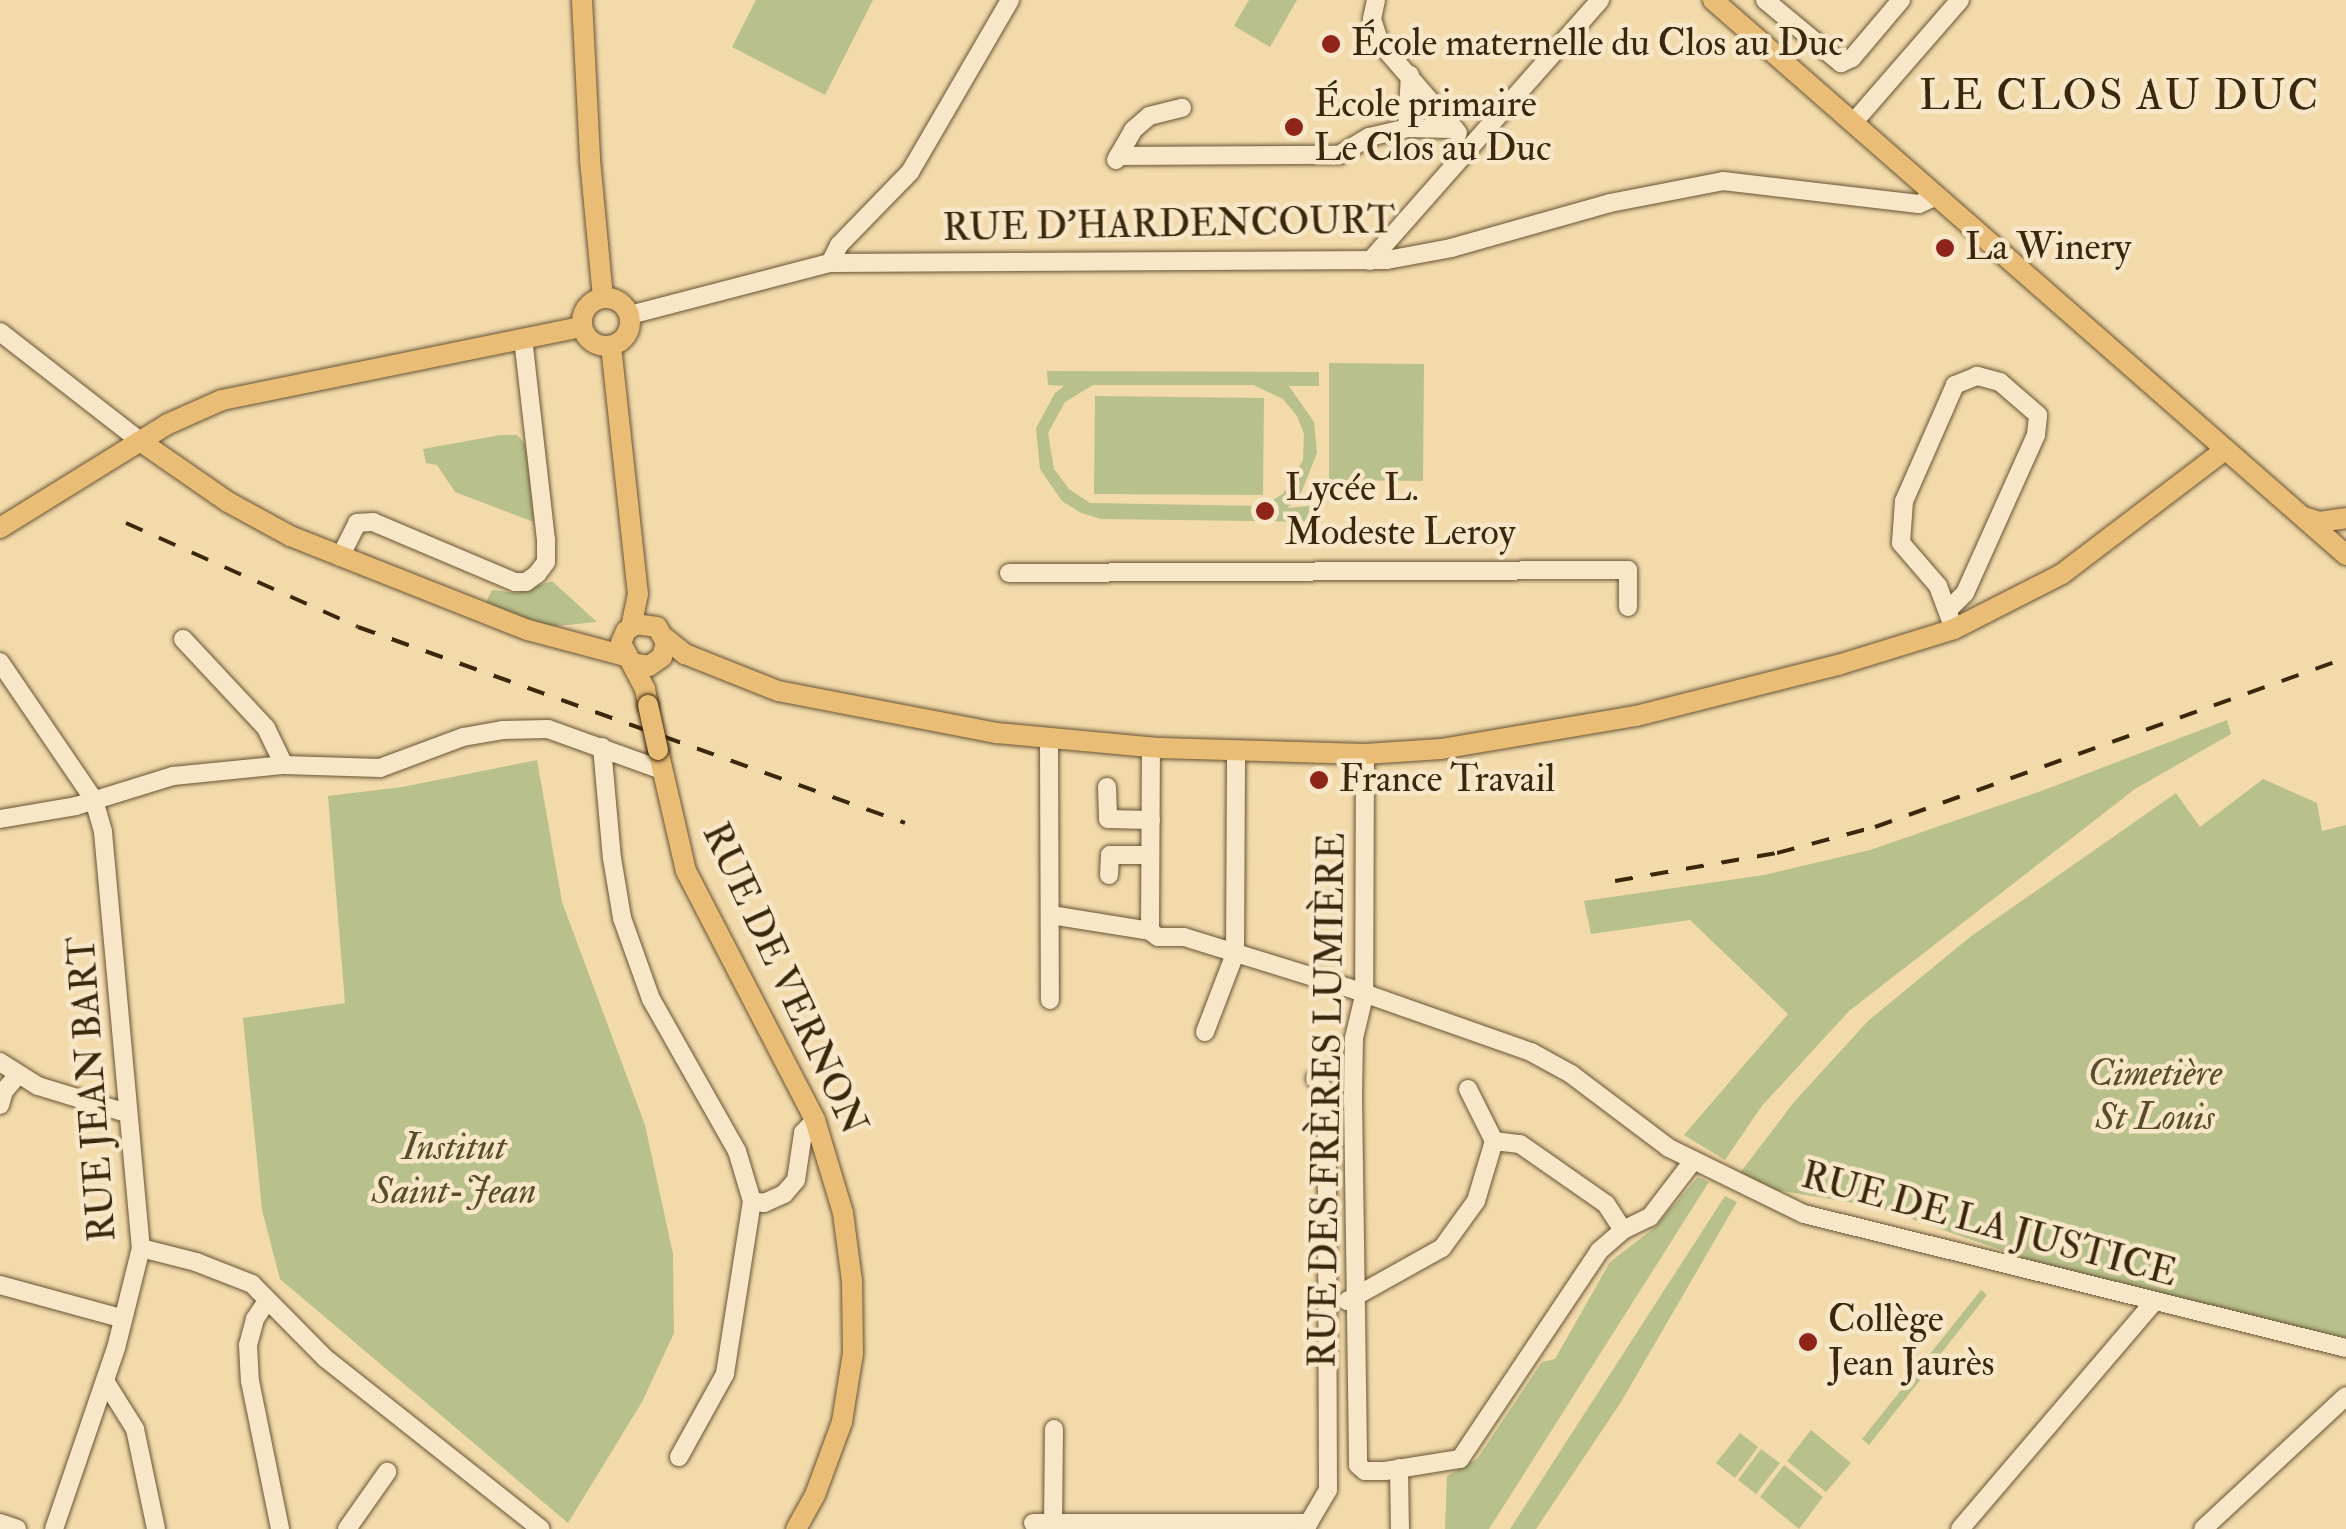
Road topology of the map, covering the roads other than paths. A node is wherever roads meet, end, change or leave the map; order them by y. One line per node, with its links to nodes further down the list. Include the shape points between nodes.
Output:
1 (582, 0): 20 (main road)
2 (1010, 0): 19 (street, via 910,172)
3 (1376, 0): 9 (street, via 1372,19 1380,43)
4 (1600, 0): 14 (street)
5 (1713, 0): 11 (main road)
6 (1765, 0): 7 (street, via 1841,63)
7 (1901, 0)
8 (1952, 3): 11 (street)
9 (1410, 75): 12 (street); 13 (street)
10 (1182, 108): 12 (street, via 1149,116 1117,158 1339,155 1369,137)
11 (1853, 123): 15 (main road)
12 (1407, 128): 13 (street)
13 (1455, 129): 14 (street)
14 (1470, 148): 18 (street)
15 (1914, 176): 16 (main road); 17 (street)
16 (1936, 196): 17 (street, RUE D'HARDENCOURT, via 1919,204); 27 (main road)
17 (1887, 200): 18 (street, RUE D'HARDENCOURT, via 1723,181 1610,203 1421,255)
18 (1370, 261): 19 (street, RUE D'HARDENCOURT)
19 (830, 263): 21 (street, RUE D'HARDENCOURT)
20 (604, 297): 21 (main road); 22 (main road, via 586,310)
21 (630, 315): 25 (main road, via 623,340)
22 (582, 326): 24 (main road); 25 (main road, via 593,342)
23 (0, 332): 26 (street)
24 (523, 338): 26 (main road, via 249,392); 32 (street, via 546,540 546,562 537,574 515,582 372,522 357,522)
25 (612, 346): 37 (main road)
26 (140, 441): 30 (main road); 32 (main road, via 228,502)
27 (2224, 450): 28 (main road); 35 (main road, via 2062,574)
28 (2300, 515): 29 (main road, via 2319,522); 31 (main road)
29 (2346, 518)
30 (0, 528)
31 (2346, 556)
32 (340, 557): 38 (main road)
33 (1009, 573): 34 (street, via 1628,570)
34 (1628, 606)
35 (1951, 620): 35 (street, via 1938,586 1901,543 1904,501 1955,385 1977,376 2000,382 2038,416 2036,434); 46 (main road, via 1838,664 1562,732)
36 (183, 639): 48 (street, via 266,728)
37 (648, 641): 38 (main road); 39 (main road); 39 (main road); 41 (main road); 42 (main road, via 778,691)
38 (572, 643): 39 (main road)
39 (628, 660): 41 (main road, RUE DE VERNON)
40 (0, 662): 50 (street, RUE JEAN BART)
41 (646, 697): 47 (main road, RUE DE VERNON, bridge)
42 (1049, 740): 44 (main road); 55 (street)
43 (602, 747): 47 (street); 48 (street, via 548,729 502,730 380,768); 70 (street, via 622,918 651,999 737,1152)
44 (1151, 748): 45 (main road); 52 (street)
45 (1236, 750): 46 (main road); 57 (street)
46 (1365, 754): 58 (street, RUE DES FRÈRES LUMIÈRE)
47 (660, 760): 67 (main road, RUE DE VERNON, via 686,871)
48 (284, 764): 50 (street, via 172,776)
49 (1107, 786): 52 (street, via 1108,819)
50 (94, 800): 51 (street); 66 (street, RUE JEAN BART, via 110,884)
51 (0, 819)
52 (1151, 820): 53 (street)
53 (1150, 854): 54 (street, via 1110,855); 56 (street)
54 (1109, 875)
55 (1051, 915): 56 (street, RUE DE LA JUSTICE); 59 (street)
56 (1150, 931): 57 (street, RUE DE LA JUSTICE)
57 (1235, 954): 58 (street, RUE DE LA JUSTICE); 60 (street)
58 (1364, 996): 69 (street, RUE DE LA JUSTICE, via 1531,1052); 74 (street, RUE DES FRÈRES LUMIÈRE, via 1354,1038)
59 (1050, 1000)
60 (1204, 1032)
61 (0, 1062): 62 (street)
62 (18, 1075): 65 (street); 66 (street)
63 (1315, 1078): 77 (street, via 1327,1111)
64 (1468, 1089): 68 (street)
65 (1, 1095)
66 (127, 1112): 72 (street, RUE JEAN BART)
67 (815, 1120): 70 (street, via 803,1133 796,1180 784,1194); 96 (main road, RUE DE VERNON, via 843,1213 853,1353 842,1422)
68 (1494, 1141): 71 (street, via 1520,1144 1606,1204); 74 (street, via 1476,1201 1442,1248)
69 (1692, 1161): 71 (street, via 1650,1217); 76 (street, RUE DE LA JUSTICE, via 1848,1228)
70 (752, 1201): 83 (street, via 725,1374)
71 (1623, 1230): 84 (street, via 1599,1251 1460,1459)
72 (140, 1248): 75 (street, via 239,1276); 78 (street, RUE JEAN BART)
73 (0, 1285): 78 (street)
74 (1354, 1298): 77 (street); 84 (street, RUE DES FRÈRES LUMIÈRE, via 1358,1465)
75 (268, 1301): 93 (street, via 248,1345); 95 (street, via 325,1358)
76 (2153, 1304): 79 (street, RUE DE LA JUSTICE); 98 (street)
77 (1330, 1309): 89 (street, via 1328,1490)
78 (121, 1318): 80 (street, RUE JEAN BART)
79 (2346, 1348)
80 (105, 1381): 91 (street, RUE JEAN BART); 92 (street, via 135,1429)
81 (2346, 1396): 99 (street)
82 (1054, 1429): 88 (street)
83 (679, 1457)
84 (1399, 1468): 97 (street)
85 (387, 1472): 94 (street)
86 (0, 1523): 90 (street)
87 (1033, 1523): 88 (street)
88 (1053, 1523): 89 (street)
89 (1307, 1526)
90 (17, 1529)
91 (54, 1529)
92 (156, 1529)
93 (280, 1529)
94 (347, 1529)
95 (541, 1529)
96 (796, 1529)
97 (1400, 1529)
98 (1960, 1529)
99 (2203, 1529)

